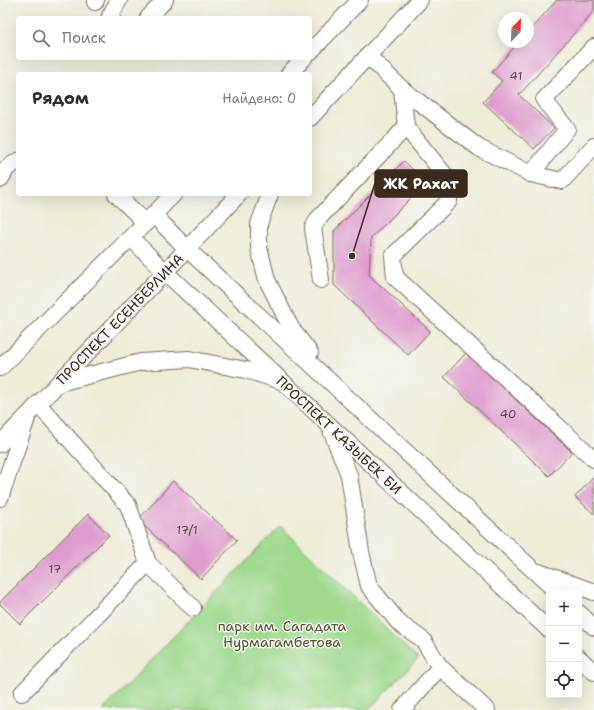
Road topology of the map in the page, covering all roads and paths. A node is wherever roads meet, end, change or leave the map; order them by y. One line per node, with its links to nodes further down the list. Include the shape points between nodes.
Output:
1 (119, 0): 5 (street)
2 (165, 0): 6 (street)
3 (360, 0): 8 (street)
4 (420, 0): 9 (street)
5 (110, 16)
6 (150, 16)
7 (594, 47): 17 (street, via 544,100 567,130)
8 (312, 50)
9 (368, 56): 12 (street); 13 (street)
10 (302, 60): 11 (street)
11 (291, 72)
12 (402, 89): 14 (street); 17 (street, via 479,148)
13 (312, 117)
14 (406, 127): 27 (street, via 318,219 313,228); 35 (street, via 448,179 449,201 393,256 395,277)
15 (594, 146): 17 (street, via 562,181)
16 (16, 162): 18 (street, via 7,168)
17 (531, 174)
18 (0, 180)
19 (119, 196): 23 (street)
20 (172, 196): 23 (street)
21 (237, 196): 25 (street, ПРОСПЕКТ ЕСЕНБЕРЛИНА)
22 (269, 196): 31 (street, via 259,224 259,248 267,280 291,328)
23 (150, 219): 24 (street); 25 (street)
24 (131, 238): 26 (street, ПРОСПЕКТ КАЗЫБЕК БИ); 28 (street)
25 (187, 249): 26 (street, ПРОСПЕКТ ЕСЕНБЕРЛИНА); 31 (street)
26 (165, 272): 29 (street, ПРОСПЕКТ КАЗЫБЕК БИ); 30 (street, ПРОСПЕКТ ЕСЕНБЕРЛИНА)
27 (321, 280)
28 (0, 368)
29 (283, 382): 30 (street, via 246,370 189,359 141,362); 33 (street, ПРОСПЕКТ КАЗЫБЕК БИ)
30 (59, 383): 32 (street, ПРОСПЕКТ ЕСЕНБЕРЛИНА)
31 (336, 387): 38 (street)
32 (33, 410): 34 (street, ПРОСПЕКТ ЕСЕНБЕРЛИНА); 36 (street); 37 (street, via 128,505)
33 (329, 425): 43 (street, ПРОСПЕКТ КАЗЫБЕК БИ); 46 (street, via 349,475 369,586 399,623 423,640)
34 (0, 444)
35 (594, 459)
36 (0, 498)
37 (148, 563): 41 (street); 48 (street)
38 (532, 569): 39 (street); 40 (street)
39 (555, 590)
40 (594, 592)
41 (193, 608)
42 (582, 616): 44 (street)
43 (546, 627)
44 (594, 627)
45 (582, 661): 47 (street)
46 (440, 666): 49 (street); 50 (street)
47 (594, 672)
48 (22, 693)
49 (402, 710)
50 (487, 710)

